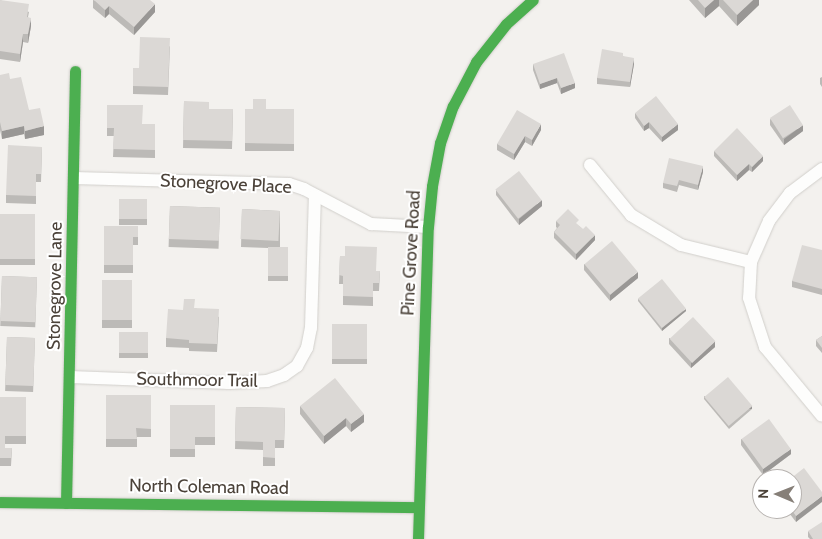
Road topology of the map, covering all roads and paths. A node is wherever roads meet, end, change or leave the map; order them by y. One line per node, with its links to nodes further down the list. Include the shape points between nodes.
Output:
1 (532, 0): 7 (street, Pine Grove Road, via 506,24 476,62 453,106 440,143)
2 (74, 71): 5 (street, Stonegrove Lane)
3 (590, 165): 8 (street, via 631,215 664,235 681,245)
4 (822, 169): 8 (street, via 790,193 769,221)
5 (74, 178): 6 (street, Stonegrove Place, via 289,184); 9 (street, Stonegrove Lane)
6 (316, 196): 7 (street, Stonegrove Place, via 371,224); 9 (street, Southmoor Trail, via 311,328 307,348 298,366 284,376 267,381 229,383)
7 (428, 227): 13 (street, Pine Grove Road)
8 (751, 262): 10 (street, via 749,298 766,347)
9 (70, 377): 12 (street, Stonegrove Lane)
10 (822, 416)
11 (0, 502): 12 (street, North Coleman Road)
12 (66, 503): 13 (street, North Coleman Road)
13 (418, 507): 14 (street, Pine Grove Road)
14 (418, 539)

